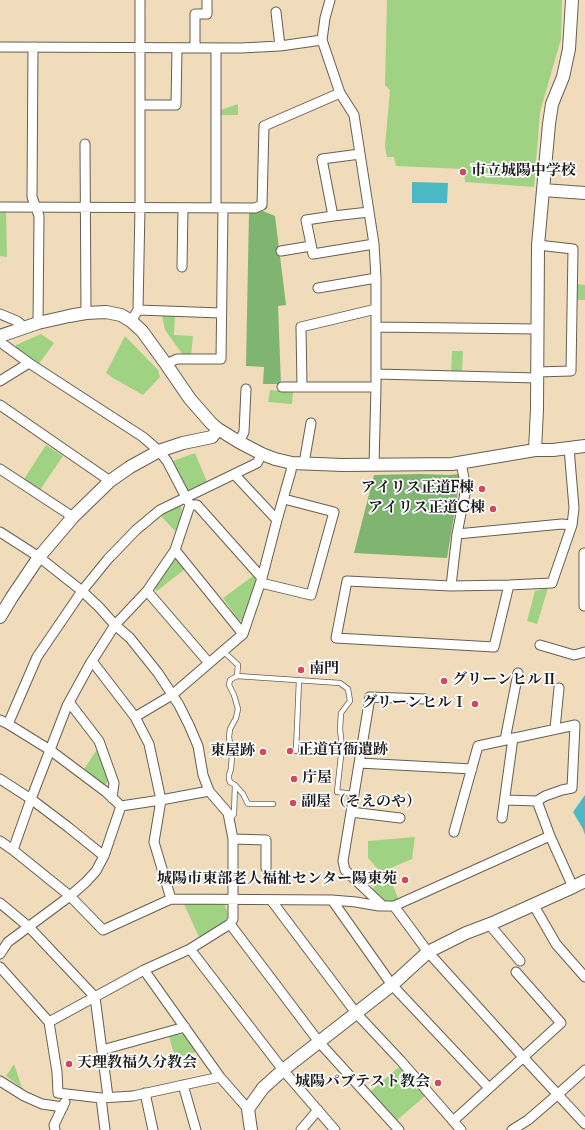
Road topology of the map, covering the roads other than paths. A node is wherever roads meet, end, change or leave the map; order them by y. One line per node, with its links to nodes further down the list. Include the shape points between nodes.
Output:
1 (140, 0): 10 (street)
2 (207, 0): 12 (street, via 207,14 195,14)
3 (330, 0): 6 (street)
4 (572, 0): 18 (street, via 569,49 552,104)
5 (276, 12): 7 (street)
6 (322, 40): 7 (street); 14 (street)
7 (280, 46): 13 (street)
8 (0, 47): 9 (street)
9 (33, 47): 10 (street); 21 (street, via 32,197)
10 (140, 47): 11 (street); 15 (street)
11 (177, 48): 12 (street); 15 (street, via 176,105)
12 (195, 48): 13 (street)
13 (216, 48): 25 (street)
14 (340, 93): 17 (street, via 354,115); 25 (street, via 264,126 262,205 255,208)
15 (140, 105): 23 (street)
16 (85, 144): 22 (street)
17 (360, 154): 26 (street); 27 (street, via 322,159)
18 (543, 190): 19 (street); 29 (street)
19 (585, 193)
20 (0, 207): 21 (street)
21 (36, 207): 22 (street); 41 (street, via 39,216)
22 (85, 207): 23 (street); 37 (street)
23 (140, 208): 24 (street); 35 (street)
24 (183, 208): 25 (street); 32 (street)
25 (219, 208): 38 (street)
26 (369, 212): 27 (street); 28 (street)
27 (333, 216): 30 (street, via 306,220)
28 (374, 244): 30 (street, via 313,254); 33 (street)
29 (538, 245): 44 (street); 50 (street, via 573,249 571,371)
30 (311, 246): 31 (street)
31 (281, 251)
32 (182, 267)
33 (376, 278): 34 (street); 36 (street)
34 (318, 288)
35 (138, 310): 38 (street); 40 (street)
36 (376, 310): 42 (street); 53 (street, via 301,327)
37 (86, 313): 40 (street, via 106,312 121,315); 41 (street)
38 (221, 313): 48 (street, via 221,359 177,359)
39 (0, 314): 43 (street, via 17,321)
40 (131, 321): 48 (street, via 142,331)
41 (38, 324): 43 (street)
42 (376, 327): 44 (street); 49 (street)
43 (25, 328): 45 (street)
44 (537, 330): 50 (street)
45 (0, 336)
46 (0, 342): 47 (street)
47 (29, 363): 51 (street); 63 (street, via 143,437)
48 (166, 364): 58 (street, via 190,399)
49 (376, 374): 50 (street); 54 (street)
50 (537, 375): 62 (street)
51 (0, 381)
52 (282, 387): 53 (street)
53 (302, 387): 54 (street)
54 (376, 387): 68 (street)
55 (246, 388): 59 (street, via 247,429)
56 (0, 405): 71 (street)
57 (311, 423): 66 (street)
58 (218, 429): 59 (street); 63 (street, via 212,437)
59 (239, 442): 64 (street)
60 (585, 446): 61 (street)
61 (569, 448): 62 (street); 76 (street, via 574,508)
62 (535, 450): 67 (street)
63 (159, 451): 71 (street); 73 (street)
64 (262, 454): 65 (street); 70 (street, via 257,463)
65 (292, 462): 66 (street); 72 (street)
66 (304, 463): 68 (street)
67 (461, 463): 68 (street); 78 (street, via 466,488)
68 (374, 465)
69 (0, 469): 74 (street)
70 (234, 474): 73 (street); 75 (street)
71 (110, 481): 74 (street)
72 (284, 499): 75 (street); 82 (street, via 334,512 311,595)
73 (188, 501): 79 (street); 82 (street, via 196,505); 85 (street, via 160,510 136,530)
74 (73, 517): 81 (street)
75 (277, 520): 82 (street)
76 (572, 525): 78 (street); 83 (street, via 552,583)
77 (0, 532): 81 (street)
78 (457, 534): 84 (street)
79 (175, 550): 86 (street); 90 (street)
80 (585, 553): 87 (street)
81 (39, 557): 85 (street); 88 (street)
82 (262, 580): 90 (street)
83 (509, 585): 84 (street); 84 (street, via 494,647 336,638 347,581)
84 (451, 586)
85 (82, 591): 89 (street); 104 (street, via 37,657)
86 (147, 591): 89 (street); 95 (street)
87 (585, 606)
88 (0, 617)
89 (115, 625): 94 (street); 100 (street, via 130,638)
90 (243, 634): 92 (street)
91 (540, 645): 93 (street, via 574,655)
92 (223, 651): 95 (street); 97 (lane, via 238,665)
93 (585, 652)
94 (92, 661): 102 (street); 103 (street)
95 (209, 663): 100 (street)
96 (518, 673): 106 (street)
97 (237, 676): 98 (lane); 112 (lane, via 230,680 229,685 238,709 229,737 232,769 229,779)
98 (299, 680): 108 (lane); 114 (lane, via 340,683 348,689 350,701 341,713 342,748 337,792)
99 (559, 688): 105 (street)
100 (172, 695): 103 (street); 113 (street, via 198,746 202,775)
101 (426, 699): 109 (street, via 370,697)
102 (69, 702): 107 (street); 115 (street, via 99,741 114,783)
103 (135, 717): 117 (street, via 149,744)
104 (4, 722): 107 (street)
105 (555, 729): 106 (street); 119 (street, via 575,725 572,788)
106 (509, 739): 110 (street, via 478,746); 118 (street)
107 (50, 750): 115 (street); 116 (street)
108 (296, 751)
109 (359, 763): 110 (street); 114 (street)
110 (472, 769): 126 (street)
111 (0, 780): 116 (street)
112 (235, 785): 120 (lane, via 248,804); 125 (lane, via 234,814)
113 (209, 791): 117 (street); 125 (street, via 228,813)
114 (354, 794): 122 (street)
115 (112, 798): 121 (street)
116 (31, 799): 130 (street); 131 (street)
117 (161, 800): 121 (street); 136 (street, via 154,842)
118 (505, 800): 119 (street); 124 (street)
119 (537, 801): 127 (street)
120 (273, 804)
121 (121, 806): 131 (street)
122 (351, 812): 123 (street); 142 (street, via 343,861 344,870)
123 (400, 818)
124 (502, 818)
125 (229, 821): 128 (street)
126 (454, 832)
127 (550, 836): 134 (street); 143 (street)
128 (233, 839): 132 (street, via 266,840); 137 (street)
129 (0, 841): 130 (street)
130 (13, 850): 135 (street)
131 (104, 856): 135 (street, via 96,871)
132 (266, 868)
133 (585, 881): 134 (street)
134 (573, 888): 141 (street)
135 (70, 896): 136 (street, via 103,930); 146 (street)
136 (171, 899): 137 (street)
137 (233, 899): 138 (street); 144 (street, via 233,919)
138 (271, 900): 139 (street); 157 (street)
139 (332, 900): 142 (street); 155 (street)
140 (0, 903): 146 (street)
141 (533, 904): 145 (street); 154 (street, via 556,944)
142 (383, 906): 143 (street)
143 (394, 906): 148 (street)
144 (230, 924): 147 (street); 160 (street)
145 (489, 924): 148 (street); 150 (street)
146 (29, 927): 149 (street, via 8,942); 156 (street)
147 (190, 949): 152 (street); 163 (street)
148 (428, 952): 155 (street); 162 (street)
149 (0, 954)
150 (520, 961)
151 (0, 966): 158 (street)
152 (144, 970): 156 (street); 159 (street)
153 (516, 972): 162 (street, via 561,1023)
154 (585, 978)
155 (392, 985): 157 (street); 168 (street)
156 (95, 997): 158 (street); 161 (street)
157 (356, 1012): 160 (street); 176 (street)
158 (49, 1022): 170 (street, via 58,1093)
159 (185, 1027): 161 (street); 165 (street)
160 (319, 1042): 163 (street); 185 (street)
161 (102, 1050): 172 (street)
162 (523, 1058): 168 (street); 171 (street)
163 (283, 1070): 174 (street, via 263,1088); 175 (street)
164 (585, 1070): 171 (street)
165 (220, 1077): 167 (street); 174 (street)
166 (0, 1080): 173 (street, via 42,1104)
167 (184, 1085): 169 (street); 181 (street)
168 (489, 1088): 176 (street)
169 (145, 1093): 172 (street); 180 (street)
170 (69, 1095): 172 (street); 173 (street)
171 (557, 1096): 177 (street); 187 (street)
172 (105, 1098): 179 (street)
173 (63, 1107): 178 (street, via 54,1125)
174 (248, 1109): 182 (street)
175 (318, 1110): 183 (street); 184 (street)
176 (453, 1121): 186 (street)
177 (585, 1124)
178 (55, 1130)
179 (105, 1130)
180 (153, 1130)
181 (196, 1130)
182 (251, 1130)
183 (301, 1130)
184 (335, 1130)
185 (399, 1130)
186 (461, 1130)
187 (512, 1130)

